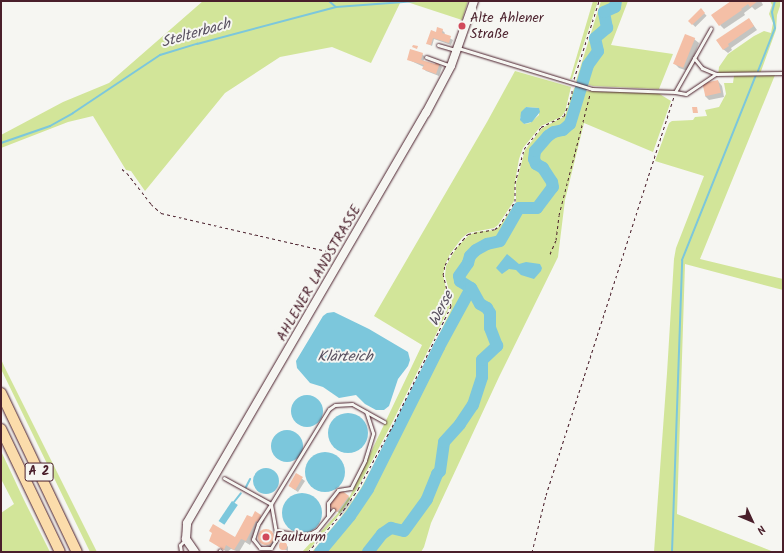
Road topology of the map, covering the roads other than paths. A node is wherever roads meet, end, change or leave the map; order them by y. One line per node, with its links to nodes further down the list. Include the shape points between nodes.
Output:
1 (474, 1): 4 (street, AHLENER LANDSTRASSE)
2 (711, 28): 6 (lane)
3 (438, 45): 4 (lane)
4 (457, 49): 7 (street, AHLENER LANDSTRASSE); 10 (lane, via 590,89)
5 (426, 57): 7 (lane)
6 (694, 58): 9 (lane, via 702,68); 10 (lane)
7 (450, 66): 20 (street, AHLENER LANDSTRASSE, via 426,114 345,256 187,523)
8 (783, 73): 9 (lane)
9 (716, 74): 10 (lane, via 686,94)
10 (675, 92)
11 (1, 393): 22 (highway, A 2)
12 (366, 412): 13 (lane); 16 (lane, via 352,404 335,405 329,409); 18 (lane, via 373,433 365,460 351,488 338,490 328,503)
13 (384, 422)
14 (1, 429): 21 (highway, A 2)
15 (224, 478): 16 (lane)
16 (271, 504): 19 (lane); 19 (lane, via 258,524 253,539 260,548 271,548 277,538)
17 (333, 510): 18 (lane)
18 (328, 516): 19 (lane, via 318,530 309,534)
19 (276, 531)
20 (186, 539): 23 (lane, via 180,545); 24 (street)
21 (60, 552)
22 (77, 552)
23 (181, 552)
24 (195, 552)

